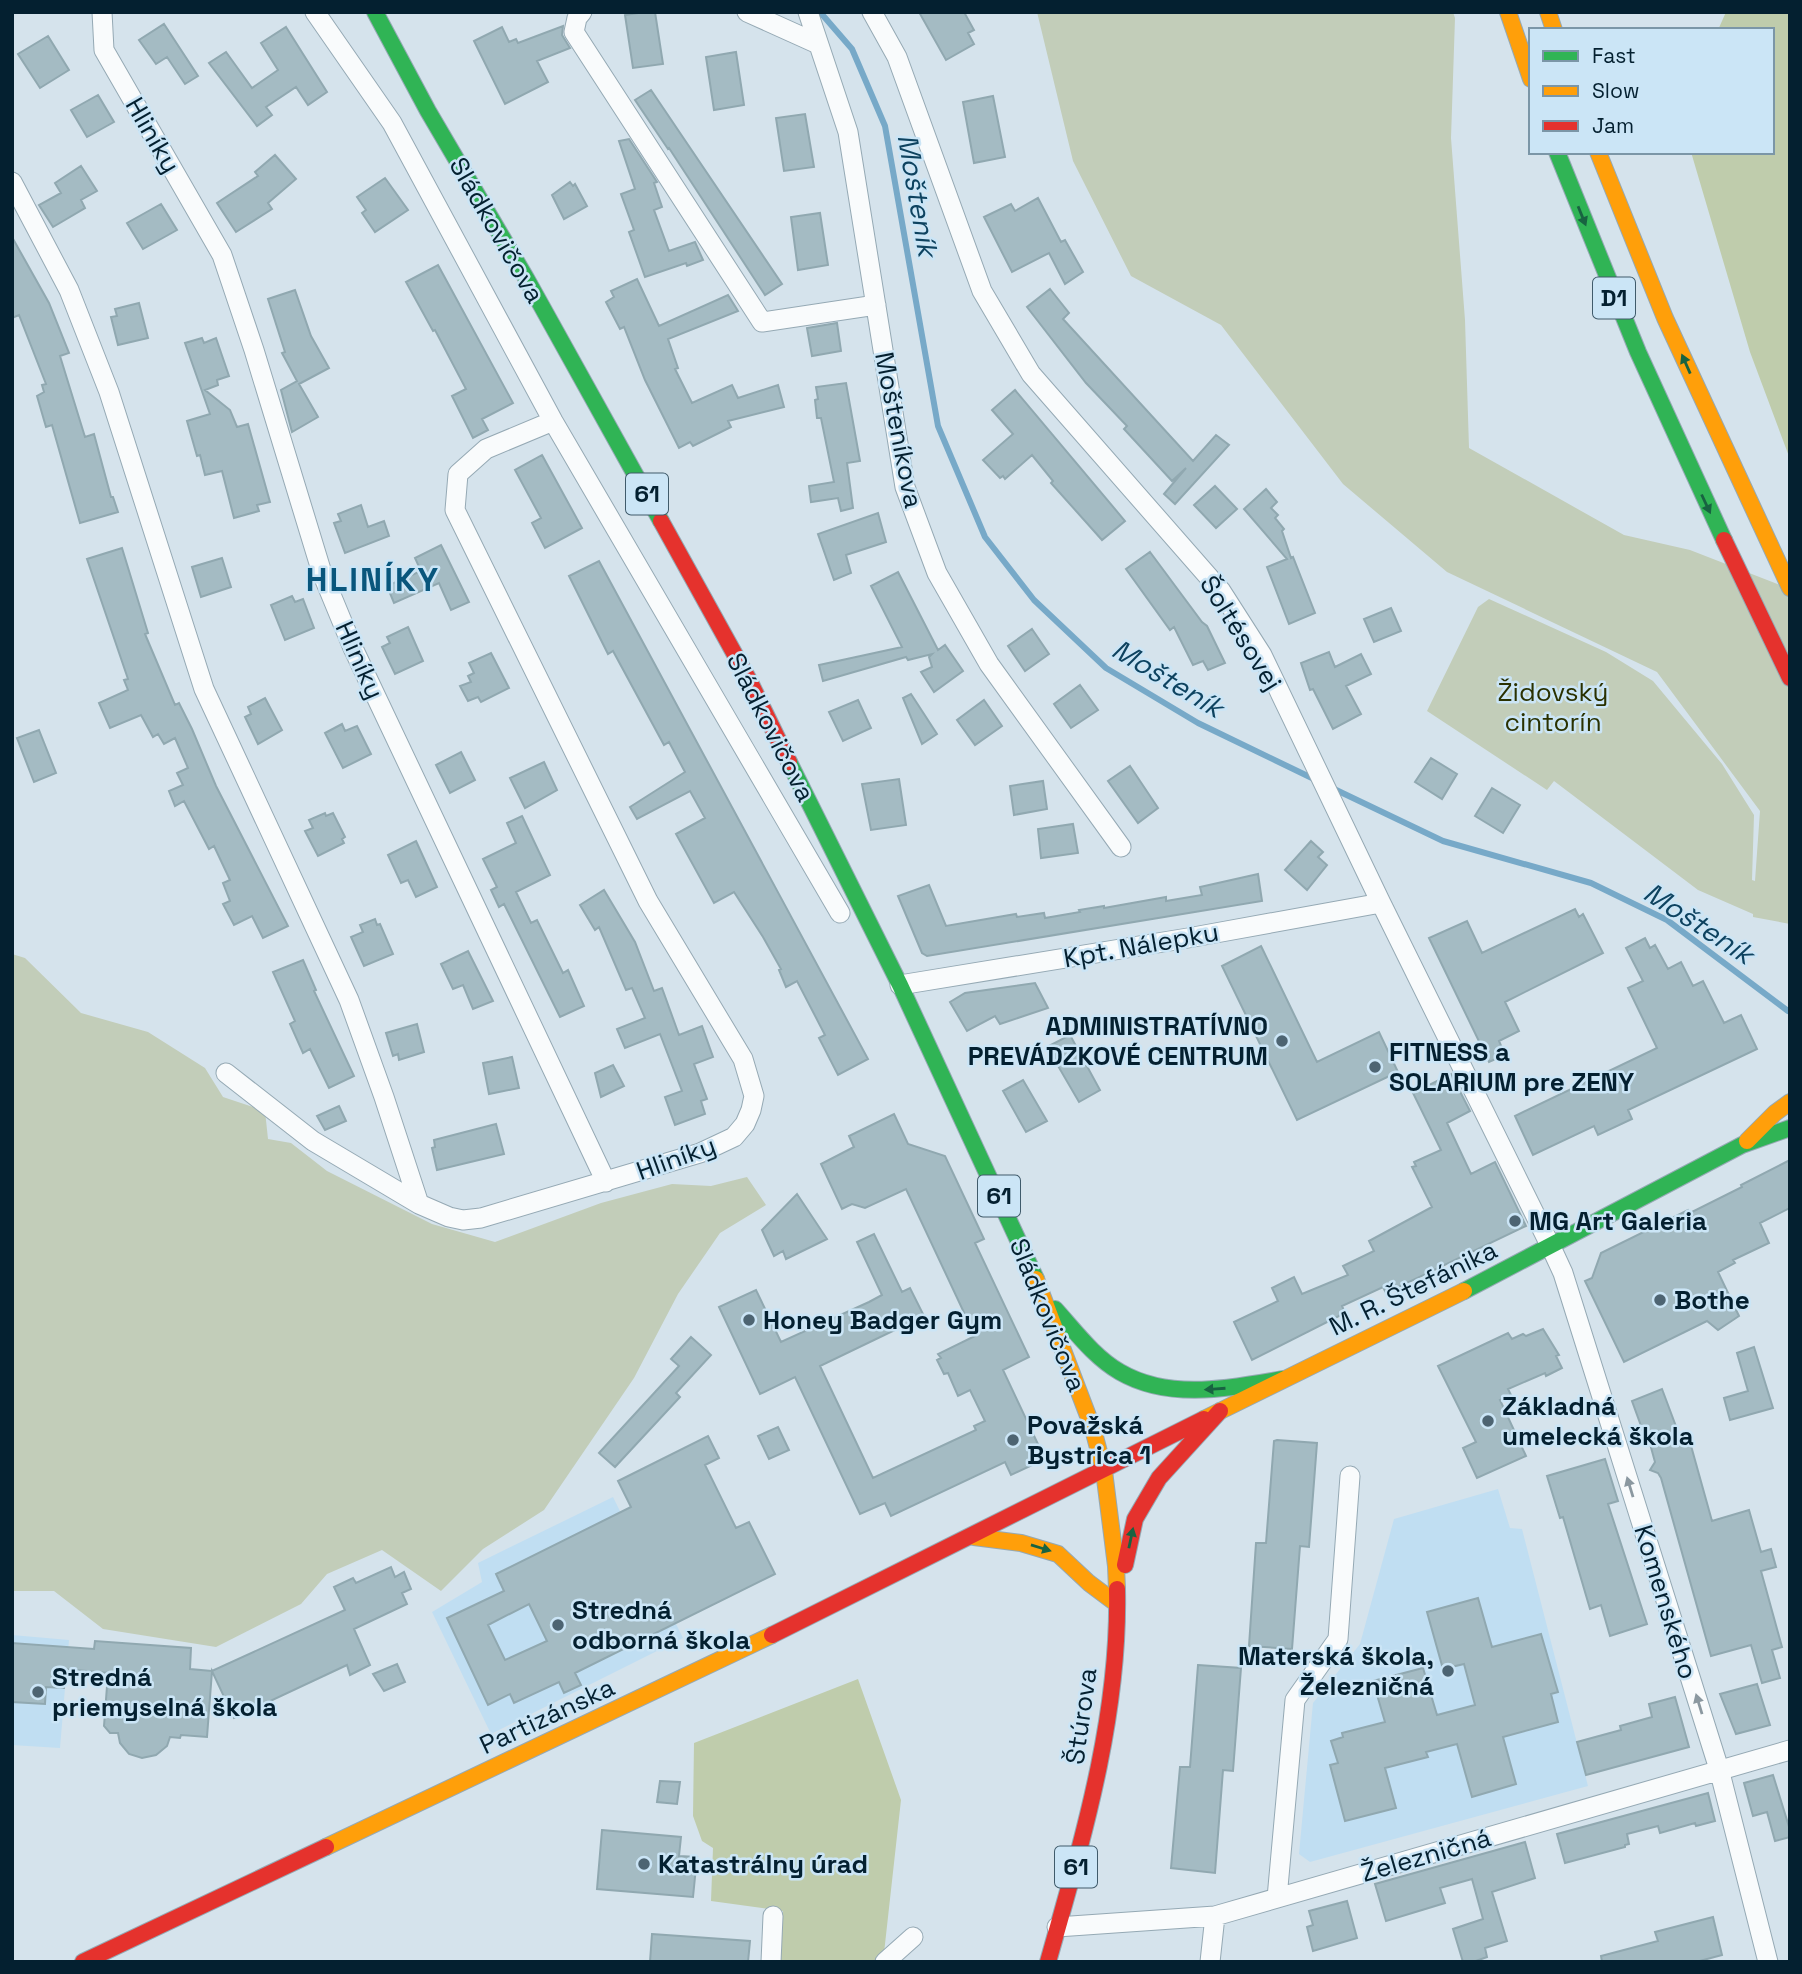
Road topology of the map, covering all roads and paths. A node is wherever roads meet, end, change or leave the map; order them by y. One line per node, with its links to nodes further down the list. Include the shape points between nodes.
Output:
1 (102, 12): 27 (street, Hliníky, via 104,50 222,256 322,573 353,648)
2 (315, 12): 15 (street, Sládkovičova, via 393,123)
3 (375, 12): 21 (main road, Sládkovičova / 61, via 750,680)
4 (582, 12): 14 (street, via 574,32 762,322)
5 (747, 12): 9 (street)
6 (872, 12): 19 (street, Šoltésovej, via 897,57 982,291 1031,374 1221,592 1262,655)
7 (1508, 12): 10 (main road)
8 (808, 14): 9 (street, Mošteníkova)
9 (818, 44): 14 (street, Mošteníkova, via 848,132)
10 (1529, 73)
11 (1558, 154): 17 (main road, D1, one-way to 17, via 1677,442)
12 (1599, 154): 16 (main road, D1, one-way to 12, via 1714,427)
13 (12, 182): 28 (street, via 69,290 109,392 204,689 349,1000)
14 (876, 305): 18 (street, Mošteníkova, via 905,487 937,573 989,664)
15 (553, 421): 20 (street, Sládkovičova); 27 (street, Hliníky, via 486,449 458,474 455,510 648,901 743,1059 754,1096 745,1124 734,1137 700,1153)
16 (1790, 588)
17 (1790, 678)
18 (1121, 847)
19 (1381, 903): 22 (street, Kpt. Nálepku); 29 (street, Šoltésovej)
20 (840, 914): 21 (main road)
21 (864, 917): 22 (main road, Sládkovičova / 61)
22 (900, 985): 30 (main road, Sládkovičova / 61)
23 (226, 1073): 28 (street, Hliníky, via 313,1141)
24 (1790, 1102): 26 (main road, M. R. Štefánika)
25 (1790, 1128): 26 (main road, M. R. Štefánika)
26 (1742, 1145): 29 (main road, M. R. Štefánika)
27 (606, 1182): 28 (street, Hliníky, via 481,1218 449,1217)
28 (419, 1204)
29 (1551, 1247): 31 (main road, M. R. Štefánika); 38 (street, Komenského, one-way to 29)
30 (1044, 1297): 31 (main road, one-way to 30, via 1191,1391 1139,1381 1089,1346); 33 (main road, Sládkovičova / 61)
31 (1283, 1379): 32 (main road, M. R. Štefánika)
32 (1220, 1410): 33 (main road, M. R. Štefánika); 36 (main road, one-way to 32, via 1135,1519 1159,1478)
33 (1104, 1471): 35 (main road, Partizánska); 36 (main road, Štúrova / 61)
34 (1350, 1476): 39 (street, via 1338,1639 1295,1700)
35 (974, 1537): 36 (main road, one-way to 36, via 1021,1542 1058,1554); 44 (main road, Partizánska)
36 (1117, 1605): 42 (main road, Štúrova / 61, via 1104,1741 1084,1839)
37 (1790, 1750): 38 (street, Železničná)
38 (1719, 1769): 39 (street, Železničná); 49 (street, Komenského)
39 (1277, 1898): 41 (street, Železničná)
40 (772, 1916): 45 (street)
41 (1215, 1916): 42 (street, Železničná); 48 (street)
42 (1057, 1927): 47 (main road, Štúrova / 61)
43 (913, 1937): 46 (street)
44 (83, 1962)
45 (771, 1962)
46 (885, 1962)
47 (1048, 1962)
48 (1210, 1962)
49 (1768, 1962)

